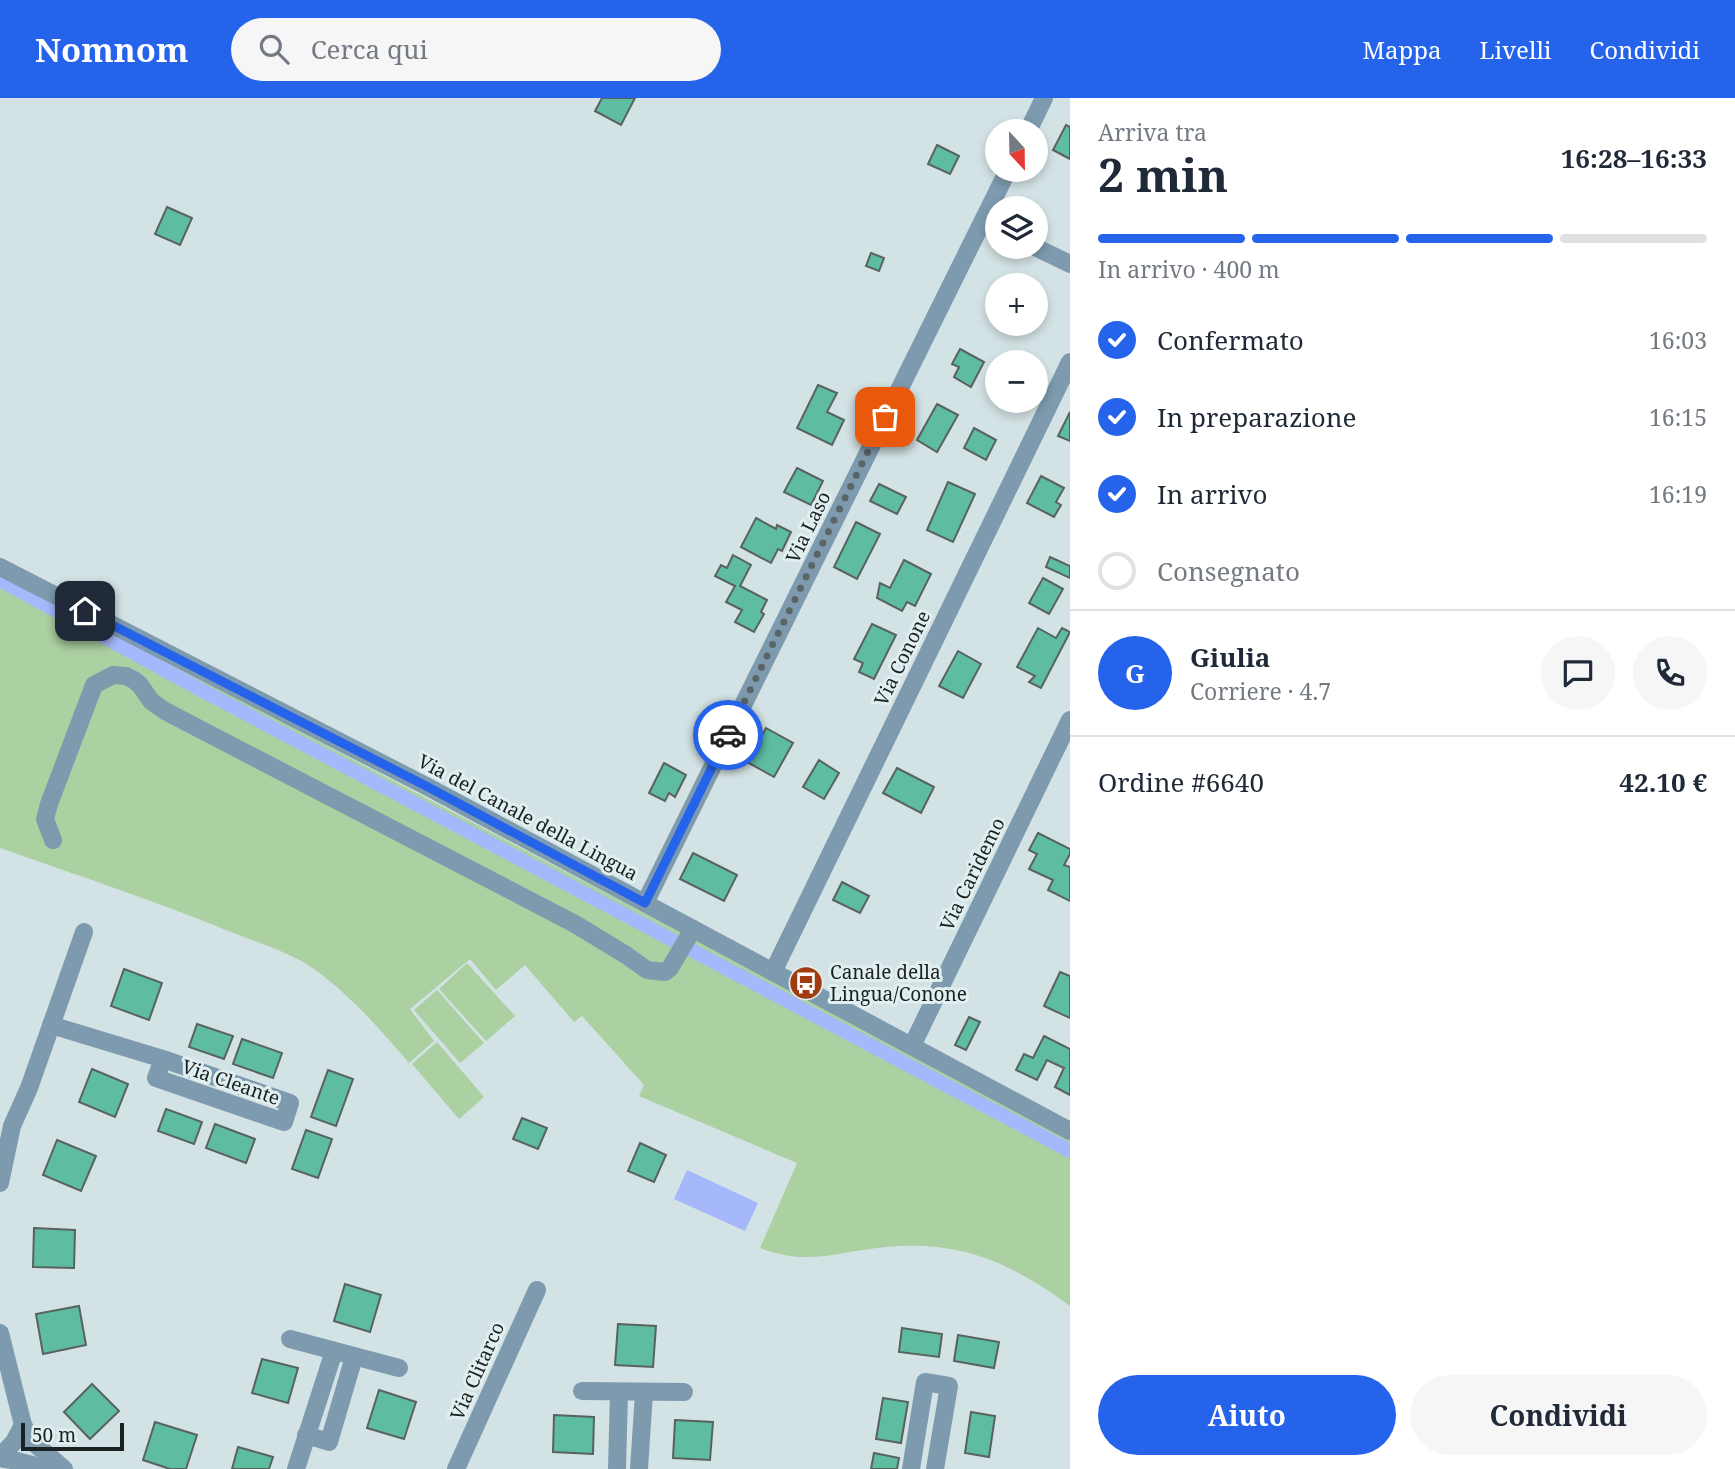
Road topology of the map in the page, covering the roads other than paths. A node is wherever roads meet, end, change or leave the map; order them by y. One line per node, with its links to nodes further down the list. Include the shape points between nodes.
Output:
1 (1044, 98): 2 (street)
2 (1034, 119)
3 (985, 234): 10 (street, Via Laso)
4 (1048, 253): 5 (street)
5 (1070, 264)
6 (1070, 362): 13 (street, Via Conone)
7 (0, 567): 10 (street, Via del Canale della Lingua)
8 (1070, 720): 15 (street, Via Caridemo)
9 (53, 840): 12 (street, via 45,819 48,804 94,685 113,675 126,676 164,711 575,924 647,970 664,972 676,961)
10 (645, 903): 12 (street, Via del Canale della Lingua)
11 (84, 932): 14 (street)
12 (690, 934): 13 (street, Via del Canale della Lingua)
13 (772, 972): 15 (street, Via del Canale della Lingua)
14 (51, 1025): 16 (street, Via Cleante); 18 (street, via 12,1126)
15 (912, 1046): 17 (street, Via del Canale della Lingua)
16 (163, 1059): 16 (street, Via Cleante, via 156,1078 284,1122 290,1104)
17 (1070, 1131)
18 (0, 1183)
19 (537, 1290): 35 (street, Via Clitarco)
20 (0, 1332): 29 (street)
21 (290, 1339): 22 (street)
22 (334, 1352): 23 (street); 30 (street)
23 (354, 1357): 24 (street); 30 (street, via 328,1442)
24 (399, 1368)
25 (582, 1391): 27 (street)
26 (684, 1392): 28 (street)
27 (619, 1393): 28 (street); 36 (street)
28 (643, 1393): 37 (street)
29 (23, 1425): 31 (street); 33 (street, via 33,1442)
30 (306, 1436): 34 (street)
31 (0, 1458): 32 (street)
32 (47, 1469)
33 (64, 1469)
34 (296, 1469)
35 (456, 1469)
36 (617, 1469)
37 (639, 1469)
38 (911, 1469): 39 (street, via 925,1382 948,1386)
39 (935, 1469)

